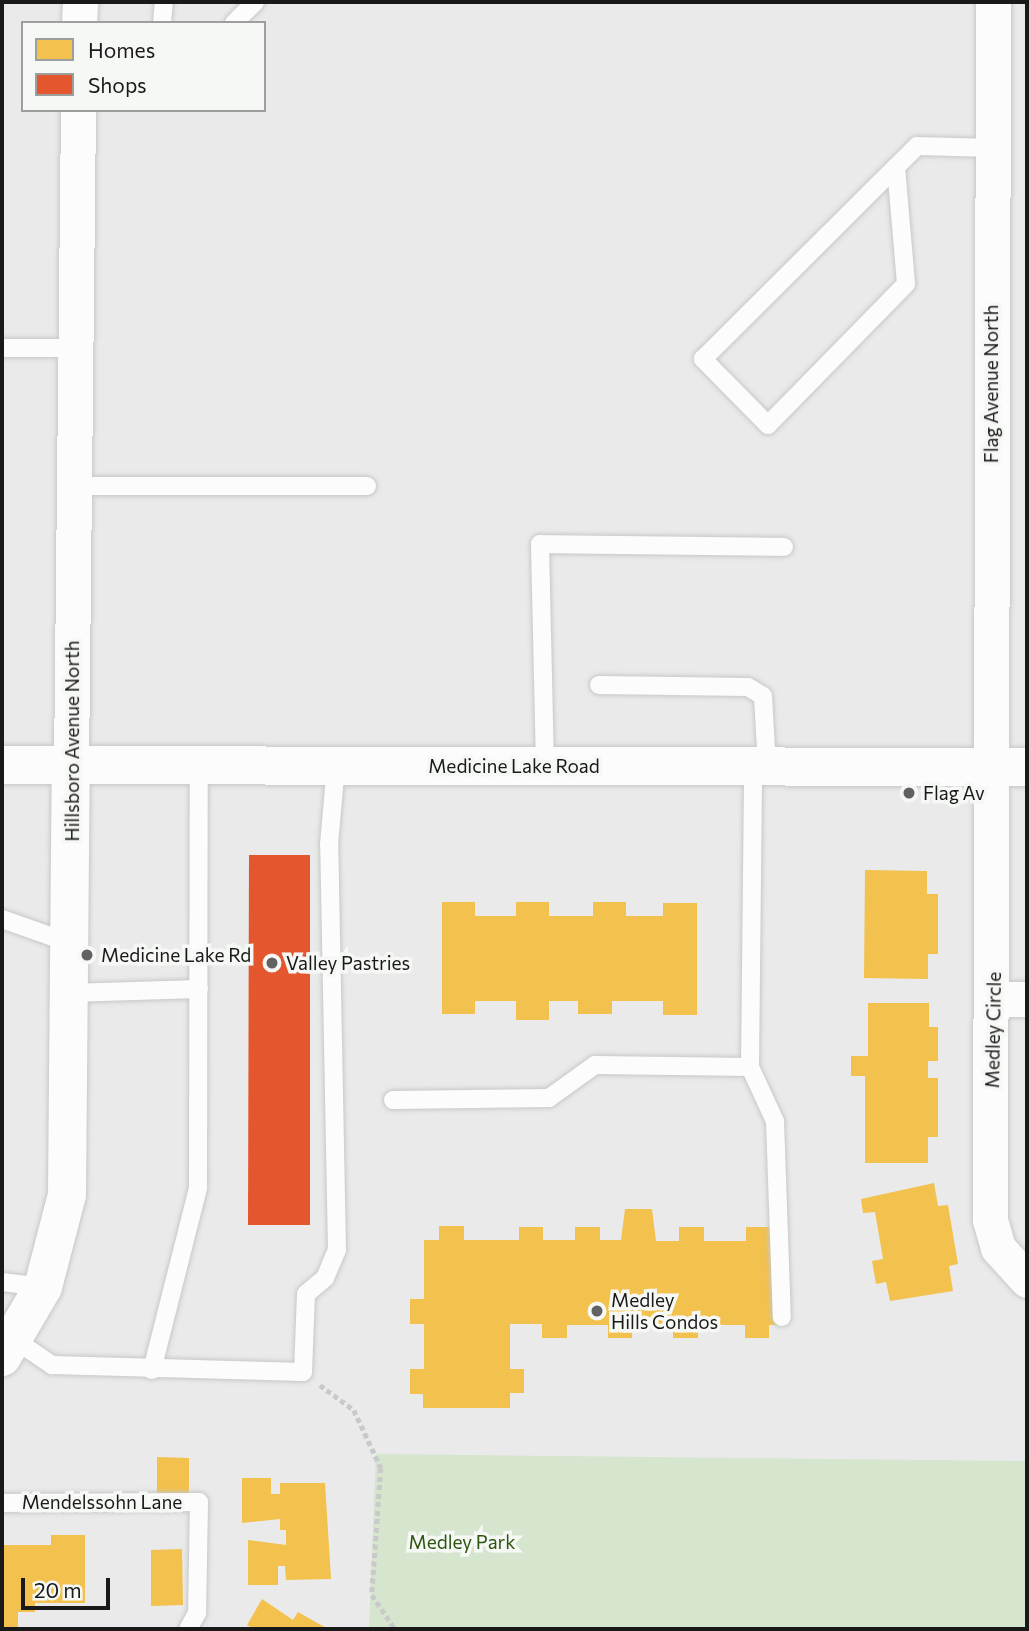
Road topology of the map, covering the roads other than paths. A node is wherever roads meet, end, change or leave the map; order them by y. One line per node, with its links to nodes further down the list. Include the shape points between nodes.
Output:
1 (80, 2): 5 (street)
2 (164, 2): 6 (lane)
3 (255, 2): 7 (lane)
4 (993, 2): 9 (street, Flag Avenue North)
5 (79, 21)
6 (162, 21)
7 (236, 21)
8 (78, 112): 12 (street, Hillsboro Avenue North)
9 (992, 148): 10 (lane, via 917,146); 23 (street, Flag Avenue North)
10 (896, 167): 10 (lane, via 704,359 768,425 906,285)
11 (2, 348): 12 (lane)
12 (77, 348): 13 (street, Hillsboro Avenue North)
13 (75, 486): 14 (lane); 19 (street, Hillsboro Avenue North)
14 (367, 486)
15 (784, 547): 21 (lane, via 540,544)
16 (599, 685): 22 (lane, via 748,687 763,696)
17 (199, 764): 19 (street, Medicine Lake Road); 20 (street, Medicine Lake Road); 26 (lane)
18 (2, 765): 19 (street, Medicine Lake Road)
19 (71, 765): 25 (street, Hillsboro Avenue North)
20 (336, 765): 21 (street, Medicine Lake Road); 36 (lane, via 329,845 337,1250 325,1278 306,1294 303,1372)
21 (545, 766): 22 (street, Medicine Lake Road)
22 (760, 767): 23 (street, Medicine Lake Road); 29 (lane)
23 (1009, 767): 28 (street, Medley Circle)
24 (2, 919): 25 (lane)
25 (70, 943): 27 (street, Hillsboro Avenue North)
26 (199, 989): 27 (lane); 36 (lane, via 198,1188)
27 (69, 993): 33 (street, Hillsboro Avenue North, via 68,1184 63,1229)
28 (1010, 999): 31 (street, Medley Circle, via 990,1220 998,1248)
29 (750, 1067): 30 (lane, via 595,1065 549,1098); 34 (lane, via 769,1101 776,1132)
30 (393, 1100)
31 (1027, 1280)
32 (2, 1282): 33 (lane)
33 (43, 1287): 35 (street, Hillsboro Avenue North)
34 (782, 1317)
35 (8, 1349): 36 (lane, via 52,1365)
36 (152, 1370)
37 (2, 1503): 38 (lane, Mendelssohn Lane, via 199,1502 198,1602)
38 (188, 1629)

